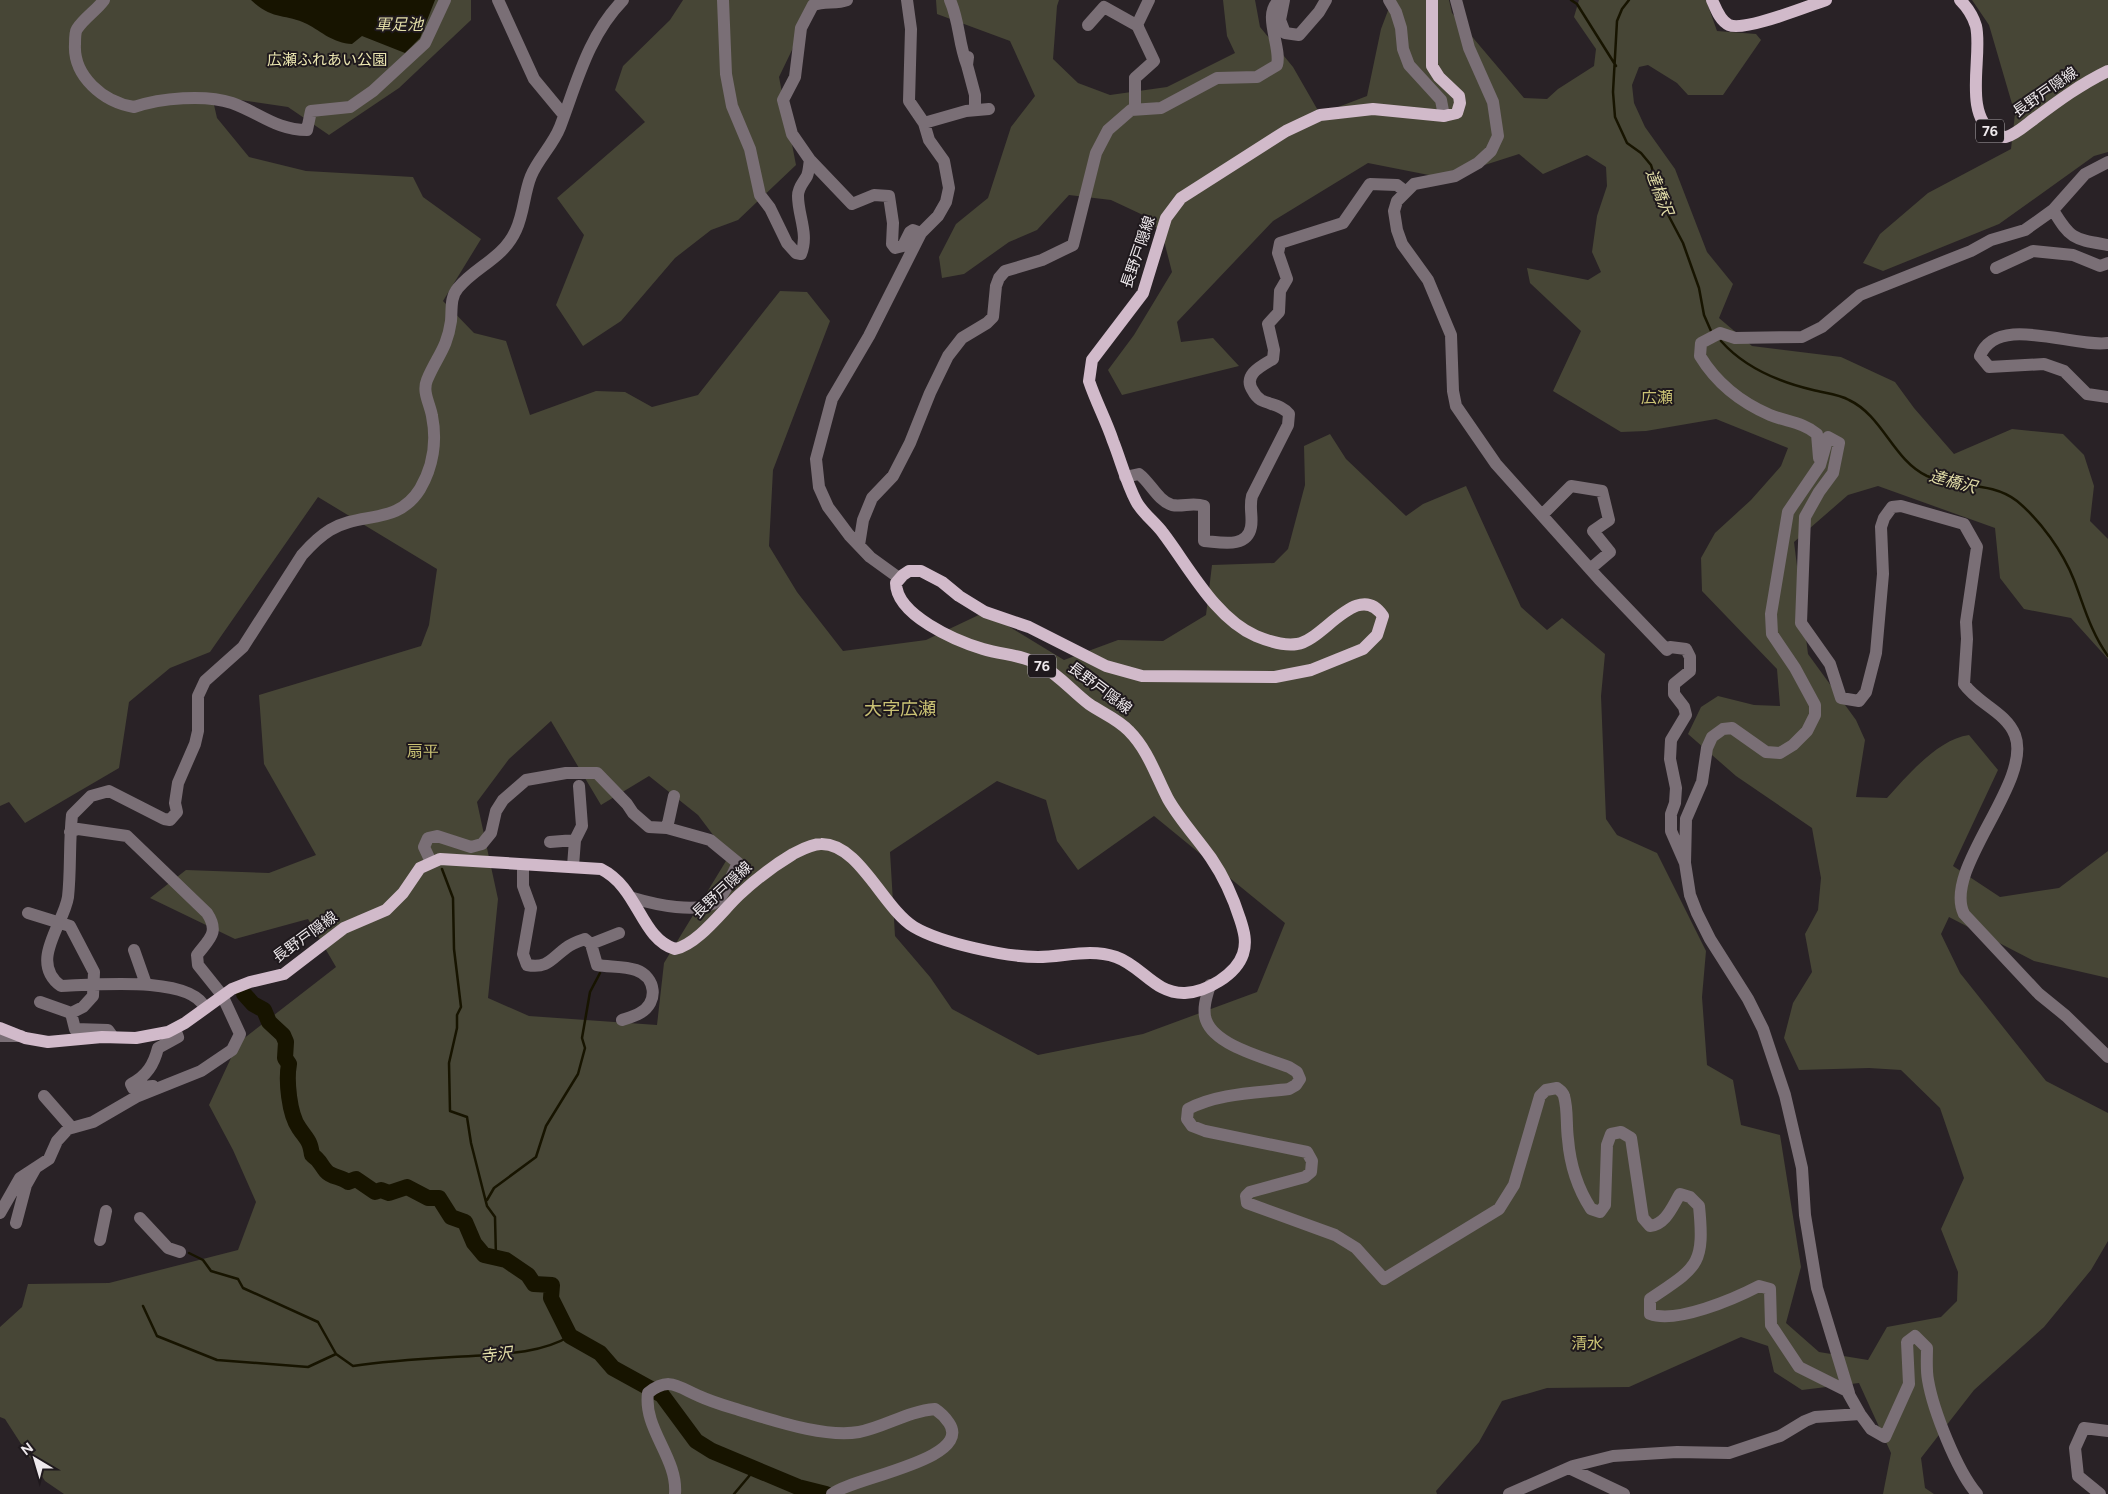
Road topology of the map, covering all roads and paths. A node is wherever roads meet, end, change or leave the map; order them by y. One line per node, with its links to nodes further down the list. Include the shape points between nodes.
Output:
1 (104, 0): 2 (street, via 76,29 74,56 86,80 99,92 134,107 182,98 232,103 291,130 307,130 312,111 350,107 373,91 425,43)
2 (445, 0)
3 (498, 0): 27 (street, via 534,79)
4 (623, 0): 27 (street, via 607,16 586,54)
5 (722, 0): 30 (street, via 726,74 732,106 750,148 760,195 787,243 801,254 805,246 804,226 798,196)
6 (847, 0): 30 (street, via 813,6 801,28 795,77 783,100 792,134)
7 (907, 0): 29 (street, via 911,28 909,101)
8 (950, 0): 22 (street, via 959,21 958,36)
9 (1149, 0): 20 (street)
10 (1280, 0): 26 (street, via 1271,15 1279,57 1277,66 1257,77 1216,78 1160,108)
11 (1284, 0): 12 (street, via 1280,20 1285,33 1293,35 1299,35 1306,28)
12 (1326, 0)
13 (1389, 0): 28 (street, via 1401,28 1409,65 1441,100)
14 (1432, 0): 28 (main road, via 1432,66 1459,96 1460,103 1457,113)
15 (1456, 0): 32 (street, via 1472,56 1493,102 1498,136 1491,151 1478,163 1455,176 1414,184)
16 (1712, 0): 17 (main road, via 1722,20 1736,28)
17 (1826, 0)
18 (1960, 0): 23 (main road, 長野戸隠線 / 76, via 1976,26 1979,110 1989,131 1999,136 2006,137 2021,129 2072,91)
19 (1088, 25): 20 (street, via 1104,8)
20 (1138, 26): 26 (street, via 1154,61 1136,78)
21 (968, 51): 22 (street)
22 (967, 65): 25 (street, via 974,82)
23 (2108, 71)
24 (989, 109): 25 (street)
25 (975, 110): 29 (street)
26 (1134, 110): 43 (street, via 1108,130 1096,153 1073,245 1042,260 1005,271 996,286 993,317 962,338 948,356 893,476 872,498 863,520)
27 (563, 114): 49 (street, via 556,135 531,175 517,229 507,247 458,288 453,298 446,346 426,381 425,393 435,442 430,467 420,488 409,503 398,510 331,530 313,543 243,648 205,681 198,696 195,744 178,784 177,812 170,820 164,820 109,791 98,792 84,801 72,815)
28 (1444, 116): 41 (main road, 長野戸隠線 / 76, via 1373,109 1314,116 1199,186 1172,207 1143,293 1092,360 1089,381)
29 (924, 123): 34 (street, via 930,140 944,161 949,188 938,216)
30 (810, 160): 34 (street, via 852,204 874,195 889,196 892,244 896,248 903,246 913,230)
31 (2108, 162): 33 (street, via 2085,174)
32 (1406, 192): 41 (street, via 1397,185 1370,184 1343,223 1280,243 1278,252 1288,279 1280,291 1279,312 1268,324 1273,359 1252,374 1249,380 1259,399 1284,408 1289,414 1288,424 1252,496 1249,507 1251,527 1246,538 1239,542 1204,541 1204,506 1198,503 1172,505 1165,502 1139,474); 42 (street, via 1397,201 1394,211 1398,230 1402,244 1428,280 1451,335 1456,406 1496,464)
33 (2053, 210): 35 (street, via 2069,234 2082,241); 40 (street, via 2025,230 1991,240 1860,295 1822,327 1802,336 1735,338 1720,333 1701,342 1700,356 1710,372 1737,397 1771,416 1808,427 1817,434)
34 (921, 233): 43 (street, via 869,336 832,399 816,459 819,487 828,507)
35 (2108, 245)
36 (2108, 263): 37 (street, via 2100,266 2073,255 2033,250)
37 (1996, 268)
38 (2108, 343): 39 (street, via 2009,334 1989,342 1980,356 1989,367 2044,364 2057,368 2087,394)
39 (2108, 397)
40 (1820, 465): 53 (street, via 1788,512 1771,614 1772,634 1816,705 1815,715 1808,731 1780,753 1766,752 1732,728 1723,729 1712,737 1702,782 1686,819); 75 (street, via 1828,437 1839,443 1833,473 1806,518 1801,623 1830,664 1841,698 1859,701 1866,692 1876,653 1883,574 1881,527 1892,507 1901,506 1964,524 1977,547 1966,622 1963,679 1970,693 2008,723 2019,752 2009,784 1984,831 1964,881 1960,906 2004,958)
41 (1125, 477): 45 (main road, 長野戸隠線 / 76, via 1137,503 1164,534 1202,588 1240,627 1272,642 1298,644 1357,605 1372,605 1383,616 1377,635 1358,652 1311,670 1275,677 1142,676 1106,666 1029,627 985,612 921,571 909,571)
42 (1542, 515): 44 (street); 44 (street, via 1572,486 1602,491 1609,520 1593,530 1610,552)
43 (859, 545): 45 (street)
44 (1590, 569): 53 (street, via 1667,650 1670,647 1686,649 1690,657 1690,671 1674,684 1674,694 1684,706 1686,715 1670,740 1676,788 1671,831)
45 (899, 578): 64 (main road, 長野戸隠線 / 76, via 896,588 900,600 924,621 976,647 1041,665 1089,704 1125,727 1137,740 1173,807 1222,876 1242,924 1246,938 1241,960 1232,972)
46 (579, 786): 50 (street, via 582,826)
47 (674, 796): 48 (street)
48 (667, 828): 52 (street, via 649,827 597,773 566,773 526,780 503,800 496,811 491,833 482,844 471,847 437,836 428,838 424,846); 56 (street, via 710,840 738,863 719,899 710,906 657,906)
49 (70, 832): 58 (street, via 67,900); 65 (street, via 78,829 127,836 207,913 214,923 214,932 197,955 198,964)
50 (575, 840): 51 (street); 55 (street)
51 (550, 842)
52 (431, 862): 54 (main road, 長野戸隠線 / 76, via 448,859); 65 (main road, 長野戸隠線, via 415,873 403,893 386,910 337,932 284,974 250,982)
53 (1685, 863): 86 (street, via 1690,895 1697,913 1763,1029 1785,1095 1802,1168 1805,1215 1817,1288)
54 (523, 864): 55 (main road, 長野戸隠線 / 76); 60 (street, via 523,886 532,908 523,954 527,965 536,967 556,959 566,948 585,939)
55 (573, 866): 56 (main road, 長野戸隠線 / 76, via 606,872 620,882)
56 (633, 898): 64 (main road, 長野戸隠線 / 76, via 658,939 669,947 680,948 766,871 802,849 826,844 854,860 900,915 932,935 1019,956 1088,953 1117,957 1158,986 1174,993 1194,992)
57 (28, 913): 58 (street)
58 (58, 922): 63 (street, via 70,926 94,972); 63 (street, via 48,956 52,976 61,986)
59 (618, 933): 60 (street)
60 (591, 944): 69 (street, via 597,965 636,970 650,979 654,987 652,1000 642,1012)
61 (134, 950): 62 (street)
62 (146, 984): 63 (street); 67 (street, via 183,992 203,1002)
63 (95, 985): 68 (street, via 93,996 83,1007)
64 (1210, 985): 86 (street, via 1205,1018 1212,1031 1231,1045 1290,1067 1300,1079 1288,1089 1225,1097 1200,1102 1188,1109 1187,1119 1192,1126 1306,1152 1312,1161 1312,1172 1305,1177 1250,1192 1246,1196 1247,1203 1335,1235 1356,1248 1384,1279 1499,1209 1514,1185 1540,1096 1546,1090 1557,1088 1564,1093 1566,1101 1573,1165 1591,1209 1600,1212 1605,1205 1607,1146 1611,1134 1621,1132 1632,1138 1643,1218 1650,1226 1658,1225 1665,1218 1680,1194 1690,1197 1699,1206 1701,1249 1695,1264 1684,1276 1650,1299 1650,1314 1658,1318 1674,1316 1737,1298 1759,1286 1770,1289 1771,1325 1799,1367)
65 (222, 995): 67 (main road, 長野戸隠線); 76 (street, via 240,1034 238,1042 201,1072)
66 (40, 1002): 68 (street)
67 (205, 1008): 71 (main road, 長野戸隠線)
68 (71, 1013): 74 (street, via 75,1029 108,1030)
69 (622, 1020)
70 (0, 1028): 73 (main road, 長野戸隠線)
71 (175, 1029): 74 (main road, 長野戸隠線, via 160,1035); 76 (street, via 178,1037 158,1048 144,1077 131,1084 133,1088 155,1085)
72 (0, 1036): 73 (street)
73 (21, 1036): 74 (main road, 長野戸隠線, via 48,1042)
74 (113, 1037)
75 (2108, 1057)
76 (155, 1089): 78 (street, via 93,1122)
77 (44, 1096): 78 (street)
78 (72, 1128): 79 (street, via 56,1141 49,1160)
79 (37, 1166): 81 (street, via 20,1178); 83 (street, via 26,1185)
80 (106, 1211): 84 (street)
81 (0, 1213)
82 (140, 1218): 85 (street, via 168,1248)
83 (16, 1223)
84 (100, 1240)
85 (180, 1252)
86 (1849, 1394): 87 (street)
87 (1860, 1414): 89 (street, via 1815,1418 1780,1436 1729,1453 1613,1456); 94 (street, via 1871,1429 1885,1437 1909,1384 1907,1342 1915,1336 1927,1348 1928,1380 1952,1452)
88 (2108, 1430): 95 (street, via 2084,1428 2075,1448 2078,1476)
89 (1569, 1468): 92 (street); 93 (street)
90 (675, 1494): 91 (street, via 675,1480 647,1413 648,1393 665,1384 681,1386 700,1397 738,1410 813,1429 860,1432 907,1414 935,1409 951,1425 953,1433 949,1444 936,1454 855,1482)
91 (832, 1494)
92 (1508, 1494)
93 (1624, 1494)
94 (1976, 1494)
95 (2100, 1494)

